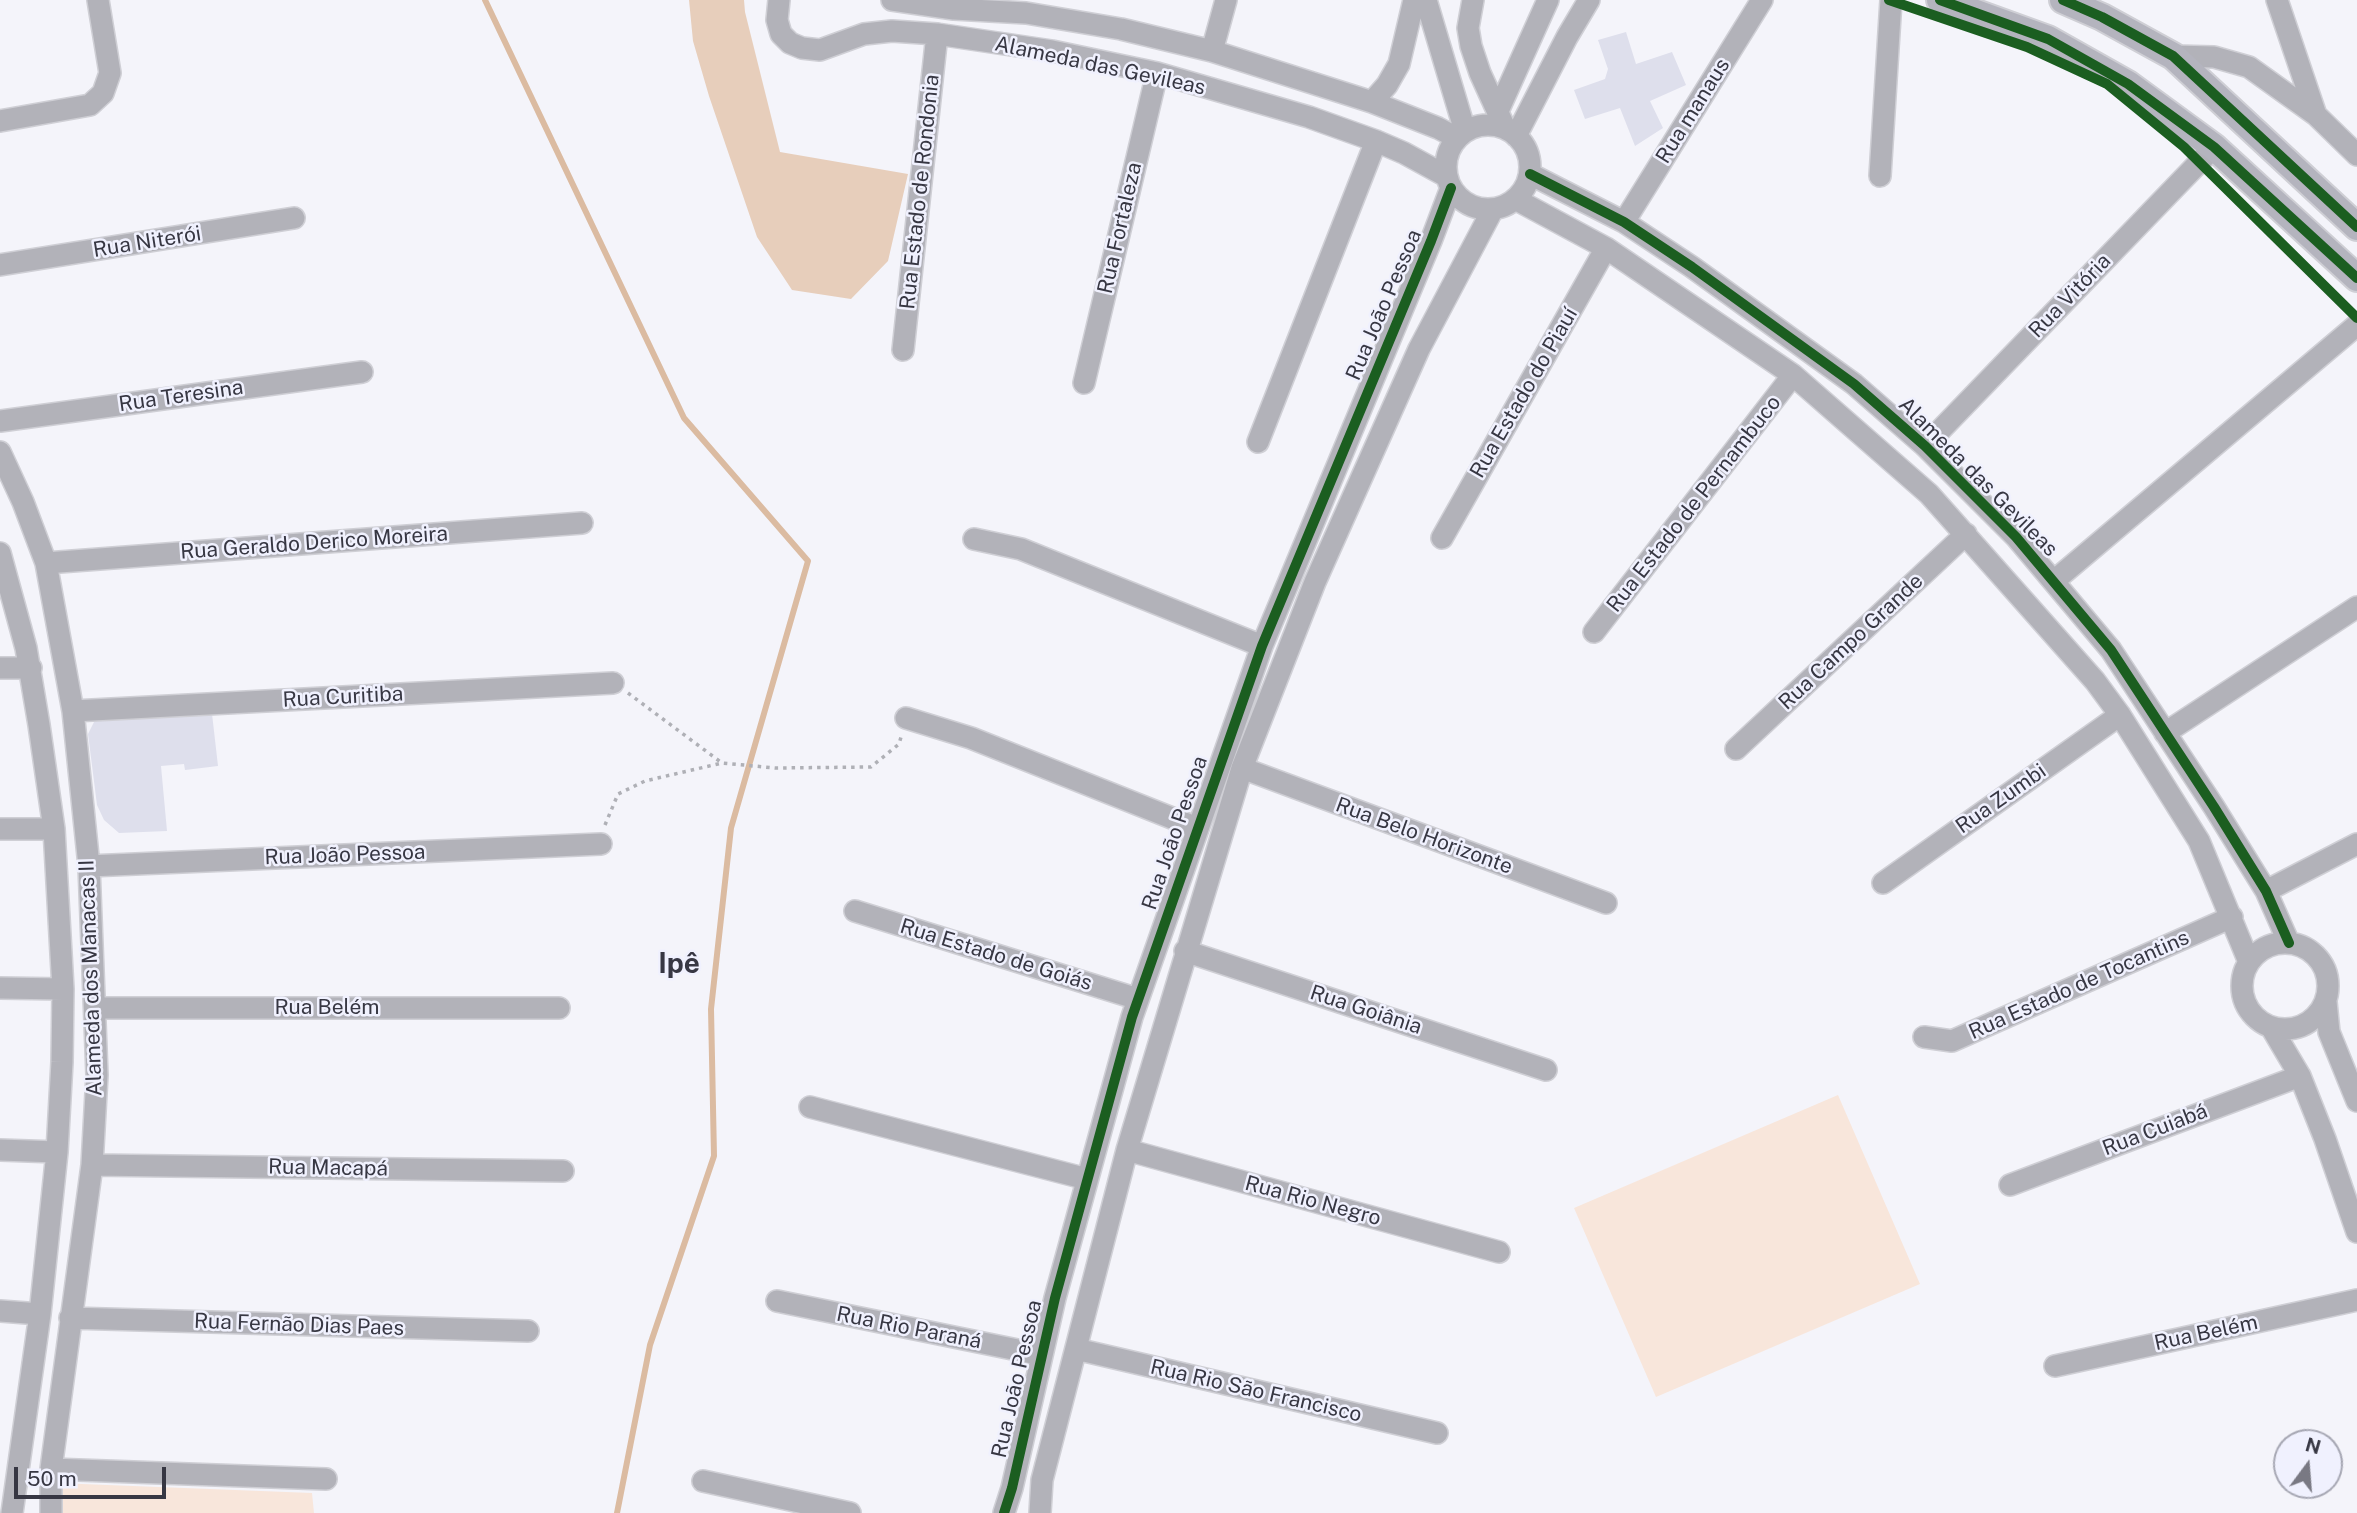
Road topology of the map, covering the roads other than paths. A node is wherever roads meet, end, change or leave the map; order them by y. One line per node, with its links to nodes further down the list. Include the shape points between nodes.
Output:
1 (98, 0): 22 (street, via 110,73 103,93 90,105)
2 (779, 0): 16 (street, Alameda das Gevileas, via 781,34 802,48 820,50 864,34 892,31)
3 (892, 0): 15 (street, Alameda das Gevileas, via 954,9)
4 (1226, 0): 17 (street)
5 (1414, 0): 20 (street, via 1399,64)
6 (1426, 0): 24 (street)
7 (1474, 0): 23 (street, via 1468,28 1471,47)
8 (1548, 0): 23 (street)
9 (1589, 0): 23 (street)
10 (1762, 0): 34 (street, Rua manaus)
11 (1891, 0): 29 (street)
12 (1940, 0): 26 (main road, via 2048,39 2127,83)
13 (2063, 0): 18 (main road)
14 (2277, 0): 21 (street)
15 (1027, 7): 17 (street, Alameda das Gevileas)
16 (937, 34): 19 (street, Alameda das Gevileas, via 1052,51); 40 (street, Rua Estado de Rondonia)
17 (1212, 51): 20 (street, Alameda das Gevileas)
18 (2173, 56): 21 (street, via 2214,57 2249,67); 35 (main road)
19 (1157, 74): 25 (street, Alameda das Gevileas); 43 (street, Rua Fortaleza)
20 (1371, 102): 24 (street, Alameda das Gevileas)
21 (2316, 115): 27 (street)
22 (0, 121)
23 (1506, 125): 24 (street, via 1478,126); 28 (street, via 1525,147)
24 (1461, 134): 30 (street, via 1445,162)
25 (1376, 141): 30 (street, Alameda das Gevileas); 45 (street)
26 (2214, 147): 38 (main road); 46 (street, Rua Vitória)
27 (2357, 155)
28 (1530, 174): 31 (street); 34 (street, Alameda das Gevileas)
29 (1880, 176)
30 (1448, 182): 32 (street, Alameda das Gevileas, via 1469,205); 57 (street, Rua João Pessoa, via 1432,241)
31 (1515, 199): 32 (street); 36 (street)
32 (1493, 209): 68 (street, Rua João Pessoa, via 1419,349 1315,582)
33 (294, 218): 37 (street, Rua Niterói)
34 (1624, 222): 46 (street, Alameda das Gevileas, via 1854,384)
35 (2357, 227)
36 (1606, 248): 42 (street); 50 (street, Rua Estado do Piauí)
37 (0, 265)
38 (2357, 278)
39 (2357, 325): 54 (street)
40 (903, 350)
41 (362, 372): 44 (street, Rua Teresina)
42 (1793, 375): 49 (street, via 1895,462); 56 (street, Rua Estado de Pernambuco)
43 (1084, 383)
44 (0, 421)
45 (1258, 442)
46 (1925, 446): 54 (street, Alameda das Gevileas)
47 (0, 452): 53 (street, Alameda dos Manacas II)
48 (582, 523): 53 (street, Rua Geraldo Derico Moreira)
49 (1966, 534): 62 (street); 65 (street, Rua Campo Grande)
50 (1442, 538)
51 (974, 539): 57 (street, via 1021,549)
52 (0, 553): 59 (street, Alameda dos Manacas II)
53 (46, 563): 61 (street, Alameda dos Manacas II)
54 (2054, 580): 64 (street, Alameda das Gevileas, via 2111,650)
55 (2357, 607): 64 (street)
56 (1594, 632)
57 (1262, 646): 70 (street, Rua João Pessoa)
58 (0, 668): 59 (street)
59 (30, 668): 67 (street, Alameda dos Manacas II)
60 (613, 683): 61 (street, Rua Curitiba)
61 (73, 711): 66 (street, Alameda dos Manacas II)
62 (2120, 715): 75 (street, Rua Zumbi); 79 (street, via 2199,841)
63 (906, 718): 70 (street, via 971,738)
64 (2165, 733): 76 (street, Alameda das Gevileas)
65 (1736, 749)
66 (78, 761): 67 (street); 74 (street, Alameda dos Manacas II)
67 (44, 764): 71 (street, Alameda dos Manacas II)
68 (1242, 768): 77 (street, Rua Belo Horizonte); 81 (street, Rua João Pessoa)
69 (0, 828): 71 (street)
70 (1197, 828): 85 (street, Rua João Pessoa)
71 (54, 830): 84 (street, Alameda dos Manacas II)
72 (599, 844): 74 (street, Rua João Pessoa)
73 (2357, 844): 76 (street)
74 (89, 866): 87 (street, Alameda dos Manacas II)
75 (1883, 883)
76 (2266, 891): 80 (street, Alameda das Gevileas)
77 (1606, 903)
78 (855, 911): 85 (street, Rua Estado de Goiás)
79 (2232, 917): 82 (street); 90 (street, Rua Estado de Tocantins, via 1952,1041)
80 (2289, 943): 82 (street, via 2266,947); 86 (street, via 2313,953 2322,963 2329,989)
81 (1185, 951): 92 (street, Rua Goiânia); 97 (street, Rua João Pessoa)
82 (2249, 962): 89 (street, via 2242,987 2244,1000 2250,1011)
83 (0, 988): 84 (street)
84 (63, 989): 98 (street, Alameda dos Manacas II)
85 (1138, 999): 101 (street, Rua João Pessoa)
86 (2326, 1002): 89 (street, via 2309,1023 2297,1028); 91 (street, via 2329,1032)
87 (94, 1008): 88 (street, Rua Belém); 99 (street, Alameda dos Manacas II, via 97,1074)
88 (559, 1008)
89 (2271, 1027): 93 (street)
90 (1924, 1037)
91 (2350, 1061): 94 (street)
92 (1546, 1070)
93 (2300, 1076): 102 (street, Rua Cuiabá); 103 (street)
94 (2357, 1101)
95 (810, 1107): 101 (street)
96 (0, 1150): 98 (street)
97 (1127, 1150): 104 (street, Rua Rio Negro); 111 (street, Rua João Pessoa)
98 (57, 1152): 108 (street, Alameda dos Manacas II)
99 (92, 1166): 100 (street, Rua Macapá); 109 (street, Alameda dos Manacas II)
100 (564, 1171)
101 (1087, 1179): 112 (street, Rua João Pessoa)
102 (2010, 1185)
103 (2357, 1232)
104 (1499, 1252)
105 (2357, 1300): 113 (street, Rua Belém)
106 (777, 1301): 112 (street, Rua Rio Paraná)
107 (0, 1311): 108 (street)
108 (40, 1314): 116 (street, Alameda dos Manacas II)
109 (70, 1318): 110 (street, Rua Fernão Dias Paes); 115 (street, Alameda dos Manacas II)
110 (528, 1331)
111 (1076, 1349): 114 (street, Rua Rio São Francisco); 123 (street, Rua João Pessoa, via 1042,1480)
112 (1042, 1355): 122 (street, Rua João Pessoa)
113 (2055, 1366)
114 (1437, 1433)
115 (51, 1469): 117 (street); 120 (street, Alameda dos Manacas II)
116 (9, 1470): 119 (street, Alameda dos Manacas II)
117 (326, 1479)
118 (703, 1481): 121 (street)
119 (12, 1513)
120 (51, 1513)
121 (849, 1513)
122 (1004, 1513)
123 (1040, 1513)

